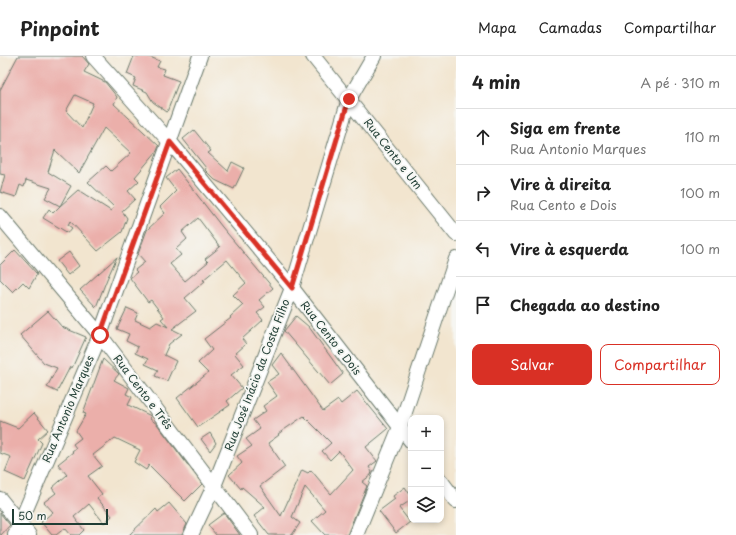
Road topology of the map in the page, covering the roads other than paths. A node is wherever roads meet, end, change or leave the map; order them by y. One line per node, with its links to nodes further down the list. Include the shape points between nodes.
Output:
1 (93, 56): 6 (street, Rua Cento e Dois)
2 (200, 56): 6 (street, Rua Antonio Marques)
3 (313, 56): 5 (street, Rua Cento e Um)
4 (374, 56): 5 (street, Rua José Inácio da Costa Filho)
5 (349, 99): 8 (street, Rua Cento e Um); 10 (street, Rua José Inácio da Costa Filho)
6 (170, 142): 10 (street, Rua Cento e Dois); 11 (street, Rua Antonio Marques)
7 (0, 216): 11 (street, Rua Cento e Três)
8 (456, 234)
9 (456, 259): 12 (street)
10 (292, 288): 12 (street, Rua Cento e Dois); 15 (street, Rua José Inácio da Costa Filho)
11 (100, 335): 15 (street, Rua Cento e Três); 18 (street, Rua Antonio Marques)
12 (400, 427): 13 (street, Rua Cento e Dois); 22 (street)
13 (408, 437)
14 (444, 485): 17 (street)
15 (214, 486): 20 (street, Rua José Inácio da Costa Filho); 21 (street, Rua Cento e Três)
16 (0, 499): 18 (street)
17 (456, 501)
18 (17, 529): 19 (street)
19 (29, 535)
20 (191, 535)
21 (251, 535)
22 (356, 535)

